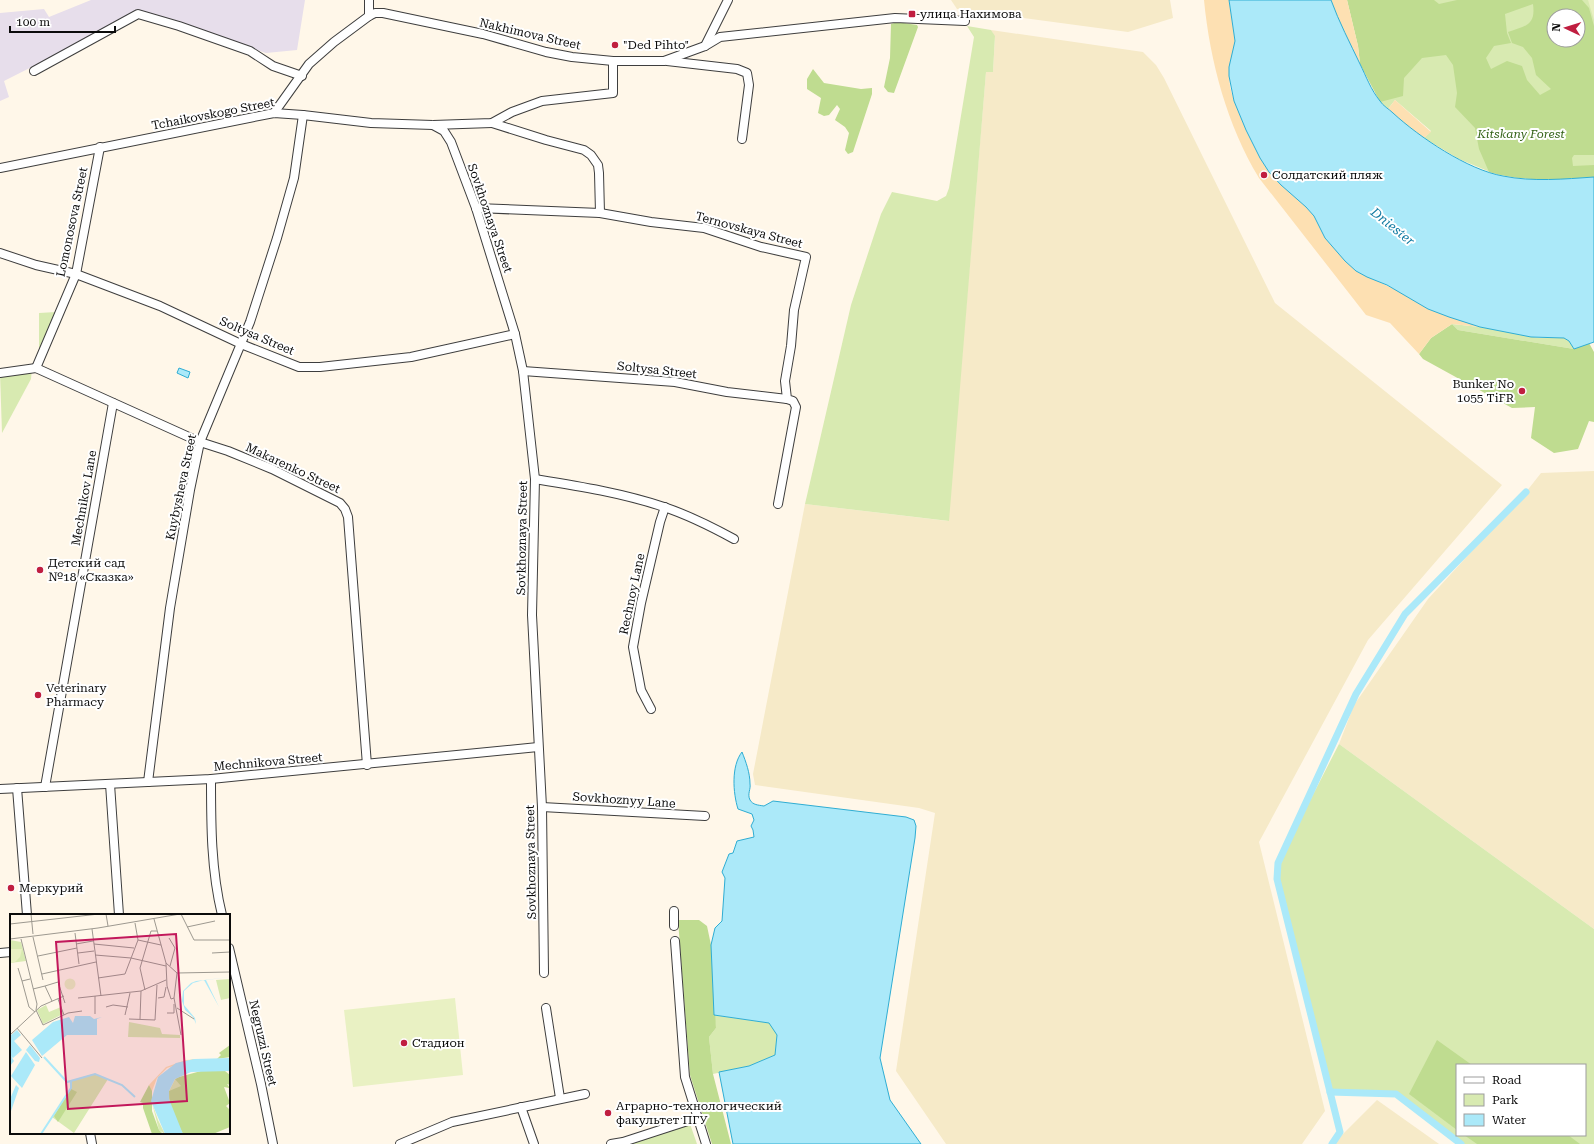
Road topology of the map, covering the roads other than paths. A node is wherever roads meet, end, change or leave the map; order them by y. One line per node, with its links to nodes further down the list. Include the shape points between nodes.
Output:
1 (369, 0): 3 (street)
2 (728, 0): 5 (street)
3 (369, 16): 6 (street, Nakhimova Street, via 383,13 483,34 546,52); 9 (street, via 309,64)
4 (965, 21): 5 (street, Nakhimova Street, via 895,18 720,37)
5 (705, 46): 7 (street, Nakhimova Street)
6 (613, 61): 7 (street, Nakhimova Street); 12 (street, via 612,93 542,101 512,112)
7 (664, 61): 14 (street, via 737,69 747,73 749,85)
8 (34, 71): 9 (street, via 138,14 250,51 274,66)
9 (302, 76): 10 (street)
10 (274, 113): 11 (street, Tchaikovskogo Street); 15 (street, Tchaikovskogo Street)
11 (303, 114): 13 (street, Tchaikovskogo Street, via 371,123); 22 (street, Kuybysheva Street, via 294,178 273,252)
12 (492, 123): 13 (street, Tchaikovskogo Street); 18 (street, via 584,150 591,155 598,165)
13 (433, 125): 17 (street, Sovkhoznaya Street, via 444,131 451,142)
14 (742, 139)
15 (100, 148): 16 (street, Tchaikovskogo Street); 20 (street, Lomonosova Street)
16 (0, 168)
17 (476, 208): 18 (street, Ternovskaya Street); 21 (street, Sovkhoznaya Street)
18 (600, 213): 26 (street, Ternovskaya Street, via 704,228 761,247 806,257 794,310 785,381)
19 (0, 253): 20 (street, Soltysa Street)
20 (76, 274): 22 (street, Soltysa Street, via 160,306); 23 (street, Lomonosova Street)
21 (516, 334): 22 (street, Soltysa Street, via 411,357 320,367 299,367); 24 (street, Sovkhoznaya Street)
22 (241, 344): 28 (street, Kuybysheva Street)
23 (36, 368): 25 (street); 27 (street, Makarenko Street)
24 (523, 371): 26 (street, Soltysa Street, via 675,382 727,392); 29 (street, Sovkhoznaya Street)
25 (0, 373)
26 (787, 399): 30 (street, Ternovskaya Street, via 793,401 796,408)
27 (113, 403): 28 (street, Makarenko Street); 39 (street, Mechnikov Lane)
28 (200, 442): 35 (street, Makarenko Street, via 272,469 340,503 345,509 348,517); 37 (street, Kuybysheva Street, via 170,608)
29 (535, 479): 31 (street, via 597,489); 34 (street, Sovkhoznaya Street, via 532,615)
30 (778, 504)
31 (665, 507): 32 (street); 33 (street, Rechnoy Lane, via 633,647 641,690)
32 (734, 539)
33 (651, 709)
34 (538, 747): 35 (street, Mechnikova Street); 42 (street, Sovkhoznaya Street)
35 (367, 765): 36 (street, Mechnikova Street)
36 (212, 779): 37 (street, Mechnikova Street); 47 (street, via 212,851)
37 (148, 782): 38 (street, Mechnikova Street)
38 (110, 784): 39 (street, Mechnikova Street); 46 (street)
39 (45, 787): 40 (street, Mechnikova Street)
40 (17, 788): 41 (street, Mechnikova Street); 45 (street)
41 (0, 790)
42 (542, 807): 43 (street, Sovkhoznyy Lane); 53 (street, Sovkhoznaya Street)
43 (705, 816)
44 (674, 911): 48 (street)
45 (27, 914)
46 (119, 914)
47 (222, 914)
48 (674, 926)
49 (675, 941): 58 (street, via 685,1077)
50 (10, 952): 52 (street)
51 (230, 952): 61 (street, Negruzzi Street)
52 (0, 953)
53 (544, 972)
54 (546, 1008): 56 (street)
55 (585, 1094): 56 (street)
56 (560, 1098): 57 (street)
57 (521, 1107): 62 (street, via 452,1122); 63 (street)
58 (697, 1118): 64 (street); 65 (street)
59 (90, 1134): 60 (street)
60 (92, 1144)
61 (273, 1144)
62 (400, 1144)
63 (534, 1144)
64 (611, 1144)
65 (706, 1144)

